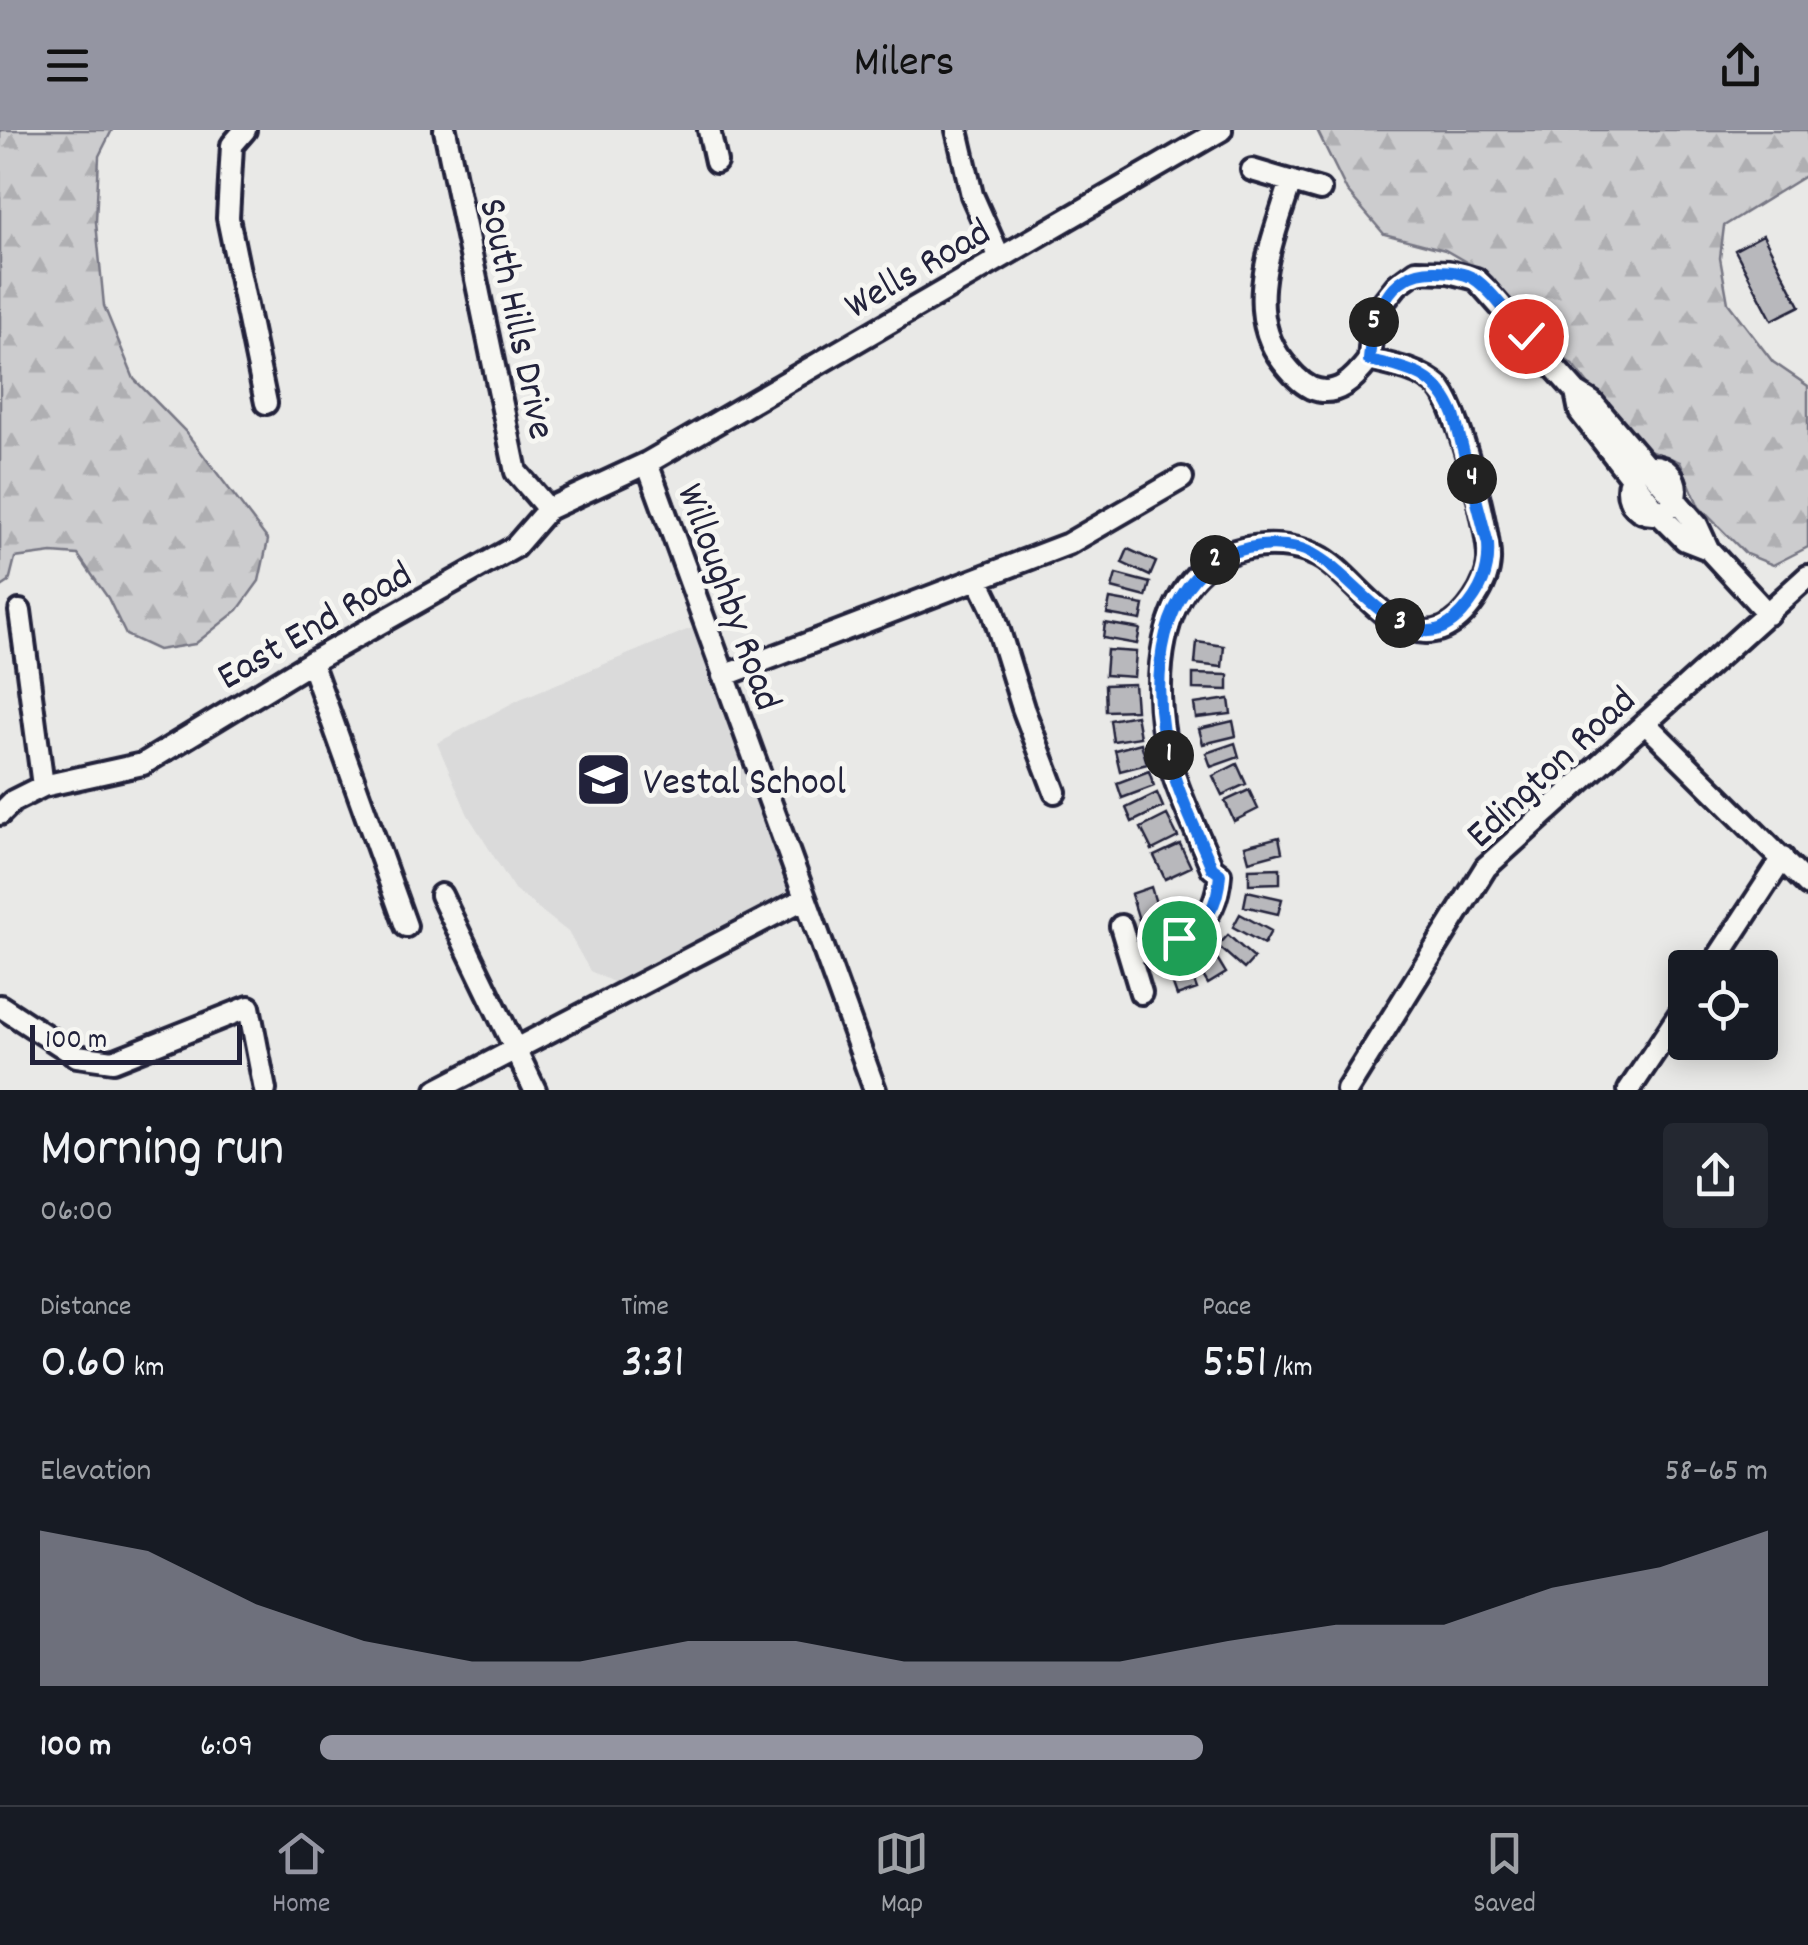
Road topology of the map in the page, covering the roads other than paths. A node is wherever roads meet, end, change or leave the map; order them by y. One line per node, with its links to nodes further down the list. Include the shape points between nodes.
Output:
1 (245, 130): 12 (street, via 232,145 228,218)
2 (445, 130): 17 (street, South Hills Drive, via 516,472)
3 (709, 130): 6 (street)
4 (956, 130): 10 (street, via 972,195)
5 (1221, 130): 10 (street, Wells Road)
6 (716, 162)
7 (1252, 170): 8 (street)
8 (1291, 182): 9 (street); 11 (street, via 1264,279 1264,327 1302,384 1319,391 1348,385)
9 (1320, 190)
10 (1000, 258): 13 (street, Wells Road)
11 (1369, 360): 14 (street, via 1372,326 1397,285 1416,271 1476,279 1576,392 1580,412); 35 (street, via 1422,375 1447,396 1488,544 1485,579 1456,620 1424,631 1387,616 1321,556 1297,548 1242,549 1214,560 1192,580 1167,630 1161,711 1171,768 1220,874 1218,897 1197,929)
12 (266, 403)
13 (647, 464): 17 (street, East End Road); 23 (street, Willoughby Road)
14 (1637, 472): 16 (street); 16 (street, via 1663,468 1670,474 1676,492)
15 (1182, 478): 19 (street, via 1068,544)
16 (1666, 507): 21 (street, via 1686,540 1708,549)
17 (548, 509): 22 (street, East End Road, via 515,548)
18 (1808, 576): 21 (street, Edington Road)
19 (978, 579): 23 (street); 26 (street)
20 (20, 611): 25 (street)
21 (1768, 614): 24 (street, Edington Road)
22 (312, 662): 25 (street, East End Road, via 143,764); 32 (street)
23 (723, 676): 31 (street, Willoughby Road)
24 (1645, 723): 28 (street); 45 (street, Edington Road, via 1486,867)
25 (43, 786): 27 (street, East End Road)
26 (1055, 792)
27 (0, 814)
28 (1783, 858): 29 (street); 34 (street)
29 (1808, 885)
30 (441, 896): 39 (street)
31 (804, 898): 39 (street); 44 (street, Willoughby Road)
32 (406, 926)
33 (1121, 926): 35 (street)
34 (1722, 950)
35 (1130, 954): 36 (street)
36 (1141, 993)
37 (0, 1006): 41 (street, via 76,1056 113,1062 249,1007)
38 (1668, 1032): 40 (street)
39 (513, 1050): 42 (street); 43 (street)
40 (1645, 1067): 46 (street); 47 (street)
41 (265, 1090)
42 (437, 1090)
43 (534, 1090)
44 (875, 1090)
45 (1348, 1090)
46 (1629, 1090)
47 (1656, 1090)

